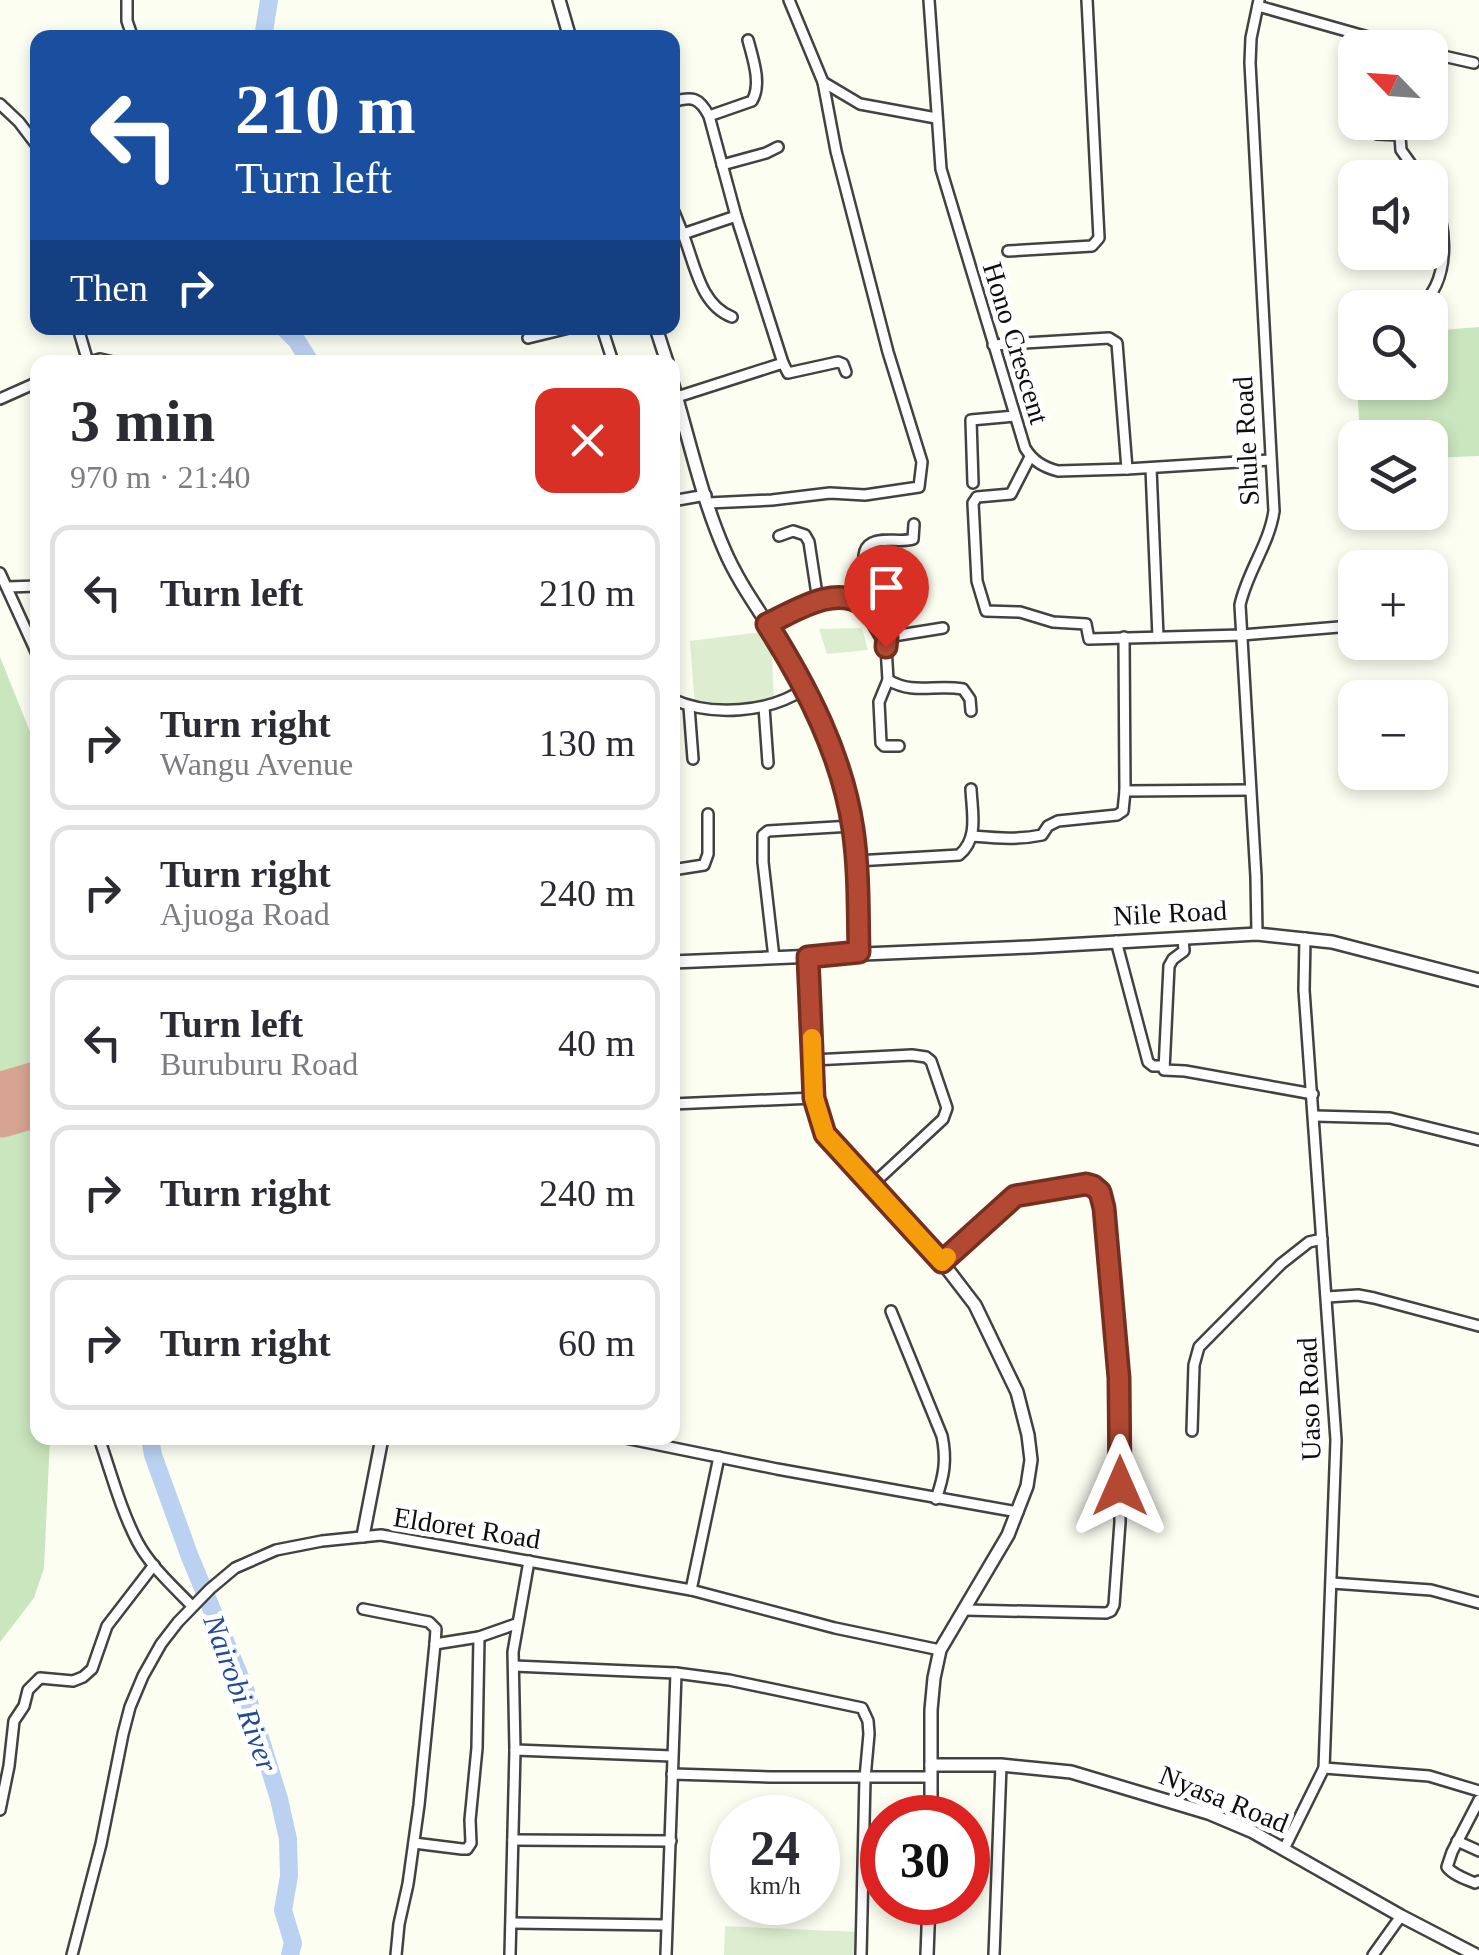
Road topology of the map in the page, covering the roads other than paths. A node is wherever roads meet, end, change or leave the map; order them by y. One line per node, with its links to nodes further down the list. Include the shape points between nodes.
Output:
1 (127, 0): 7 (street)
2 (560, 0): 8 (street)
3 (790, 0): 13 (street)
4 (929, 0): 17 (street, Hono Crescent)
5 (1087, 0): 24 (street, via 1099,238 1092,246)
6 (1258, 3): 9 (street); 37 (street, Shule Road, via 1249,52)
7 (131, 30)
8 (568, 30)
9 (1343, 30)
10 (748, 40): 16 (street, via 755,97)
11 (1448, 57): 12 (street)
12 (1474, 63)
13 (823, 82): 17 (street, via 860,104); 41 (street, via 883,334 922,462 919,486 864,495)
14 (680, 100): 16 (street, via 692,98)
15 (0, 104): 18 (street)
16 (709, 116): 20 (street)
17 (936, 118): 28 (street, Hono Crescent, via 941,169)
18 (30, 136)
19 (778, 147): 20 (street)
20 (722, 165): 21 (street)
21 (736, 216): 23 (street); 29 (street)
22 (680, 227): 23 (street)
23 (683, 234): 25 (street, via 710,303)
24 (1008, 251)
25 (732, 317)
26 (540, 335): 27 (street)
27 (528, 338)
28 (993, 344): 35 (street, Hono Crescent); 39 (street, via 1109,338 1117,343)
29 (783, 363): 30 (street, via 788,374 838,362); 32 (street)
30 (846, 372)
31 (30, 386): 33 (street)
32 (680, 396)
33 (0, 399)
34 (680, 407): 41 (street)
35 (1015, 416): 36 (street, Hono Crescent); 40 (street, via 971,420)
36 (1030, 457): 39 (street, Hono Crescent, via 1058,471); 57 (street, via 1010,494 974,500 984,609 1086,624 1089,638)
37 (1270, 460): 38 (street, Hono Crescent); 53 (street, Shule Road, via 1271,529 1243,593)
38 (1150, 468): 39 (street, Hono Crescent); 54 (street)
39 (1127, 469)
40 (973, 483)
41 (707, 499): 42 (street); 50 (street, via 732,564)
42 (680, 500)
43 (914, 524): 49 (street, via 906,542 867,547)
44 (779, 536): 48 (street, via 793,531 809,542)
45 (0, 573): 47 (street)
46 (30, 586): 47 (street)
47 (7, 587): 55 (street)
48 (818, 601): 49 (street, via 848,598); 50 (street)
49 (866, 606): 56 (street)
50 (767, 624): 59 (street)
51 (1338, 627): 53 (street)
52 (943, 628): 56 (street)
53 (1242, 634): 54 (street); 68 (street, Shule Road)
54 (1158, 636): 57 (street)
55 (30, 637)
56 (887, 637): 58 (street)
57 (1124, 638): 69 (street)
58 (888, 680): 63 (street, via 914,690 962,690); 64 (street, via 879,702 881,743)
59 (804, 689): 62 (street); 71 (street, via 837,762)
60 (680, 702): 61 (street)
61 (690, 707): 62 (street); 65 (street)
62 (764, 707): 66 (street)
63 (971, 711)
64 (900, 746)
65 (693, 759)
66 (768, 763)
67 (971, 789): 72 (street)
68 (1250, 790): 69 (street); 75 (street, Shule Road)
69 (1126, 791): 72 (street, via 1117,815 1058,821 1029,838)
70 (708, 814): 74 (street, via 704,865)
71 (852, 826): 73 (street); 81 (street, via 762,835)
72 (972, 836): 73 (street, via 959,856)
73 (856, 862): 79 (street)
74 (680, 869)
75 (1257, 934): 76 (street, Nile Road); 77 (street, Nile Road)
76 (1182, 938): 78 (street, Nile Road); 85 (street, via 1184,951 1169,966)
77 (1304, 938): 83 (street, Nile Road); 86 (street, Uaso Road)
78 (1116, 941): 79 (street, Nile Road); 85 (street, via 1148,1062)
79 (859, 952): 80 (street, Nile Road)
80 (808, 957): 81 (street, Nile Road); 84 (street)
81 (774, 958): 82 (street, Nile Road)
82 (680, 962)
83 (1479, 980)
84 (813, 1060): 87 (street); 91 (street, via 920,1055 931,1061 947,1108 943,1118)
85 (1164, 1066): 86 (street, via 1166,1072)
86 (1313, 1094): 89 (street, Uaso Road)
87 (814, 1098): 88 (street); 91 (street, via 825,1134)
88 (680, 1104)
89 (1315, 1116): 90 (street, via 1390,1118); 92 (street, Uaso Road)
90 (1479, 1140)
91 (872, 1185): 93 (street)
92 (1322, 1239): 94 (street, Uaso Road); 97 (street, via 1281,1264 1199,1348)
93 (942, 1262): 103 (street, via 975,1304 1024,1412 1031,1460); 112 (street, via 1015,1196 1076,1184 1100,1192 1119,1378 1114,1605 1106,1613)
94 (1327, 1297): 96 (street, via 1374,1298); 107 (street, Uaso Road, via 1336,1440)
95 (891, 1311): 102 (street, via 942,1436 946,1470)
96 (1479, 1326)
97 (1192, 1431)
98 (102, 1445): 106 (street, via 125,1516)
99 (381, 1445): 104 (street)
100 (662, 1445): 101 (street)
101 (719, 1456): 102 (street); 108 (street)
102 (936, 1499): 103 (street)
103 (1018, 1512): 112 (street)
104 (363, 1536): 105 (street, Eldoret Road); 110 (street, Eldoret Road, via 276,1550 235,1568)
105 (529, 1561): 108 (street, Eldoret Road); 113 (street)
106 (154, 1565): 110 (street); 129 (street, via 107,1626 92,1669 73,1681 40,1678 28,1690 14,1721)
107 (1332, 1584): 109 (street, via 1431,1590); 122 (street, Uaso Road)
108 (691, 1590): 116 (street, Eldoret Road)
109 (1479, 1603)
110 (194, 1604): 141 (street, Eldoret Road, via 161,1644 130,1707)
111 (363, 1609): 115 (street, via 430,1622)
112 (965, 1610): 116 (street)
113 (516, 1624): 114 (street); 117 (street)
114 (479, 1638): 115 (street); 133 (street, via 470,1846)
115 (435, 1644): 133 (street)
116 (940, 1650): 123 (street)
117 (514, 1666): 118 (street); 119 (street)
118 (676, 1673): 120 (street); 125 (street, via 862,1708 869,1734)
119 (514, 1750): 120 (street); 130 (street)
120 (672, 1756): 124 (street)
121 (1001, 1765): 123 (street, Nyasa Road); 134 (street, Nyasa Road, via 1071,1772 1150,1794); 147 (street)
122 (1324, 1768): 126 (street, via 1429,1776); 134 (street, Uaso Road)
123 (931, 1771): 125 (street); 127 (street)
124 (672, 1774): 125 (street); 131 (street)
125 (865, 1778): 145 (street)
126 (1479, 1792)
127 (930, 1795)
128 (1479, 1800): 132 (street)
129 (0, 1810)
130 (513, 1840): 131 (street); 138 (street)
131 (670, 1841): 139 (street)
132 (1457, 1841): 135 (street); 136 (street, via 1447,1867)
133 (414, 1843): 142 (street)
134 (1284, 1849): 137 (street, Nyasa Road)
135 (1479, 1851)
136 (1479, 1881)
137 (1401, 1916): 148 (street); 149 (street, Nyasa Road)
138 (512, 1924): 139 (street); 143 (street)
139 (666, 1925): 144 (street)
140 (928, 1925): 146 (street)
141 (72, 1955)
142 (396, 1955)
143 (510, 1955)
144 (666, 1955)
145 (861, 1955)
146 (927, 1955)
147 (994, 1955)
148 (1373, 1955)
149 (1476, 1955)

